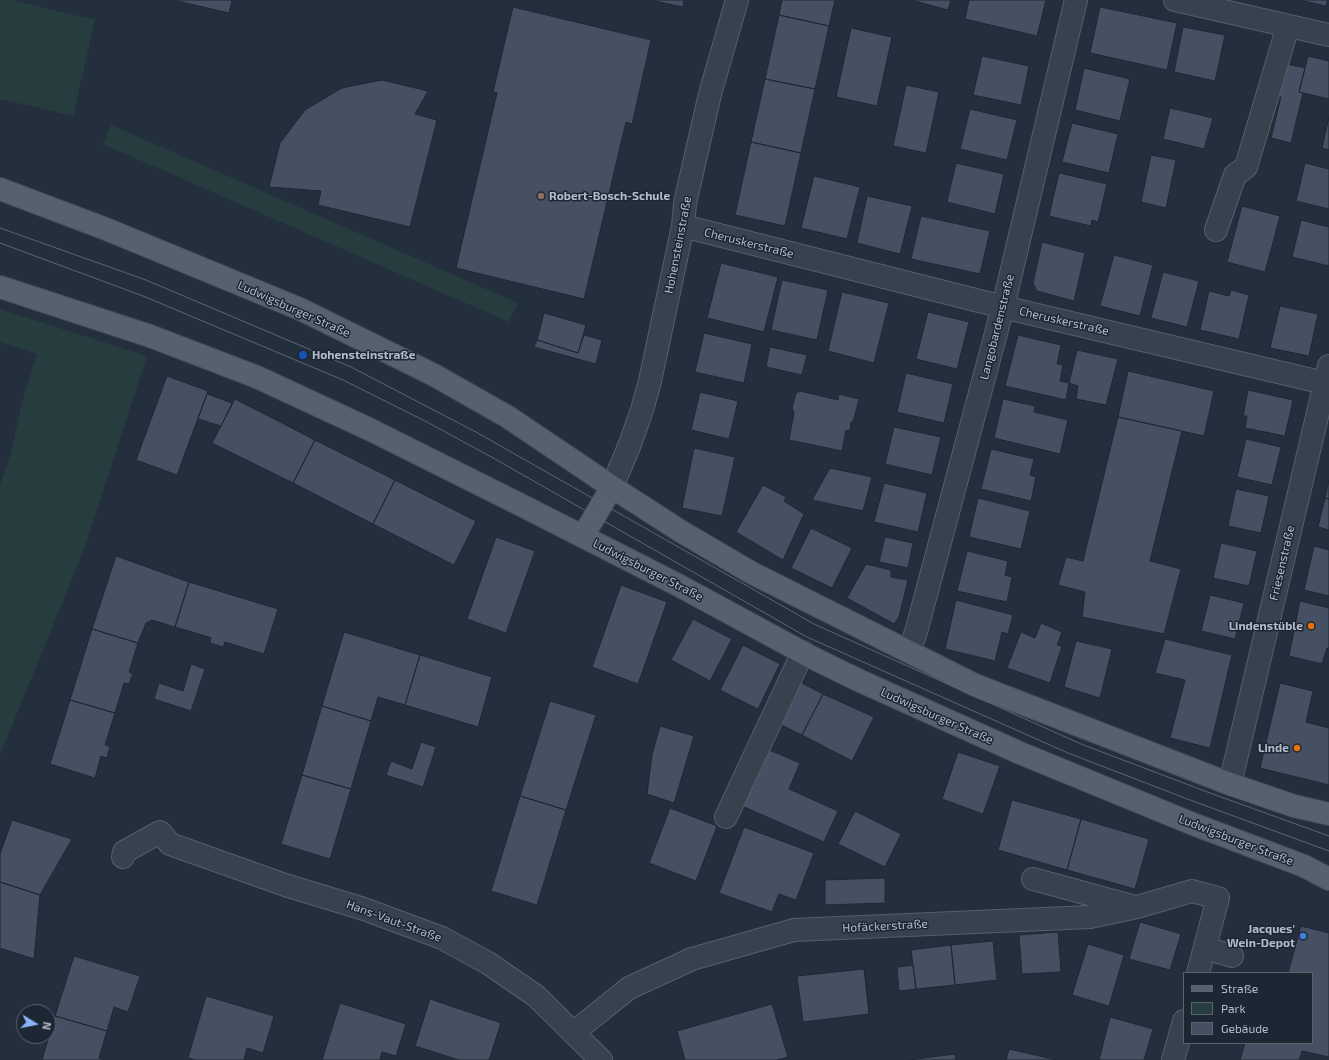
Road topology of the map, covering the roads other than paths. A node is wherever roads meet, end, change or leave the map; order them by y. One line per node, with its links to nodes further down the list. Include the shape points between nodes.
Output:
1 (737, 0): 7 (street, Hohensteinstraße, via 710,94 685,203)
2 (1076, 0): 10 (street, Langobardenstraße)
3 (1175, 0): 4 (street)
4 (1288, 26): 5 (street); 8 (street, via 1246,167 1235,175)
5 (1329, 35)
6 (0, 189): 12 (main road, Ludwigsburger Straße, via 106,229 300,309 434,375 501,414)
7 (683, 226): 10 (street, Cheruskerstraße); 12 (street, Hohensteinstraße, via 650,381 630,444)
8 (1216, 230)
9 (0, 286): 13 (main road, Ludwigsburger Straße, via 150,336 257,377 441,464)
10 (1003, 307): 11 (street, Cheruskerstraße); 15 (street, Langobardenstraße)
11 (1328, 378): 16 (street, Friesenstraße)
12 (612, 486): 13 (main road, Ludwigsburger Straße); 15 (main road, Ludwigsburger Straße, via 682,532 752,573)
13 (583, 536): 14 (main road, Ludwigsburger Straße)
14 (803, 652): 18 (street); 20 (main road, Ludwigsburger Straße, via 858,680 1020,753)
15 (910, 652): 16 (main road, Ludwigsburger Straße, via 975,685)
16 (1230, 784): 17 (main road, Ludwigsburger Straße, via 1294,806)
17 (1329, 814)
18 (726, 817)
19 (123, 857): 27 (street, Hans-Vaut-Straße, via 124,852 160,832 170,844 442,938 488,963 536,996)
20 (1329, 878)
21 (1033, 879): 22 (street)
22 (1138, 907): 23 (street, Hofäckerstraße, via 1192,891 1218,898); 27 (street, Hofäckerstraße, via 1090,916 794,930 692,959 629,988)
23 (1205, 948): 24 (street); 25 (street)
24 (1232, 956)
25 (1198, 972)
26 (1183, 1025): 29 (street)
27 (573, 1033): 28 (street, Hans-Vaut-Straße)
28 (601, 1060)
29 (1173, 1060)

